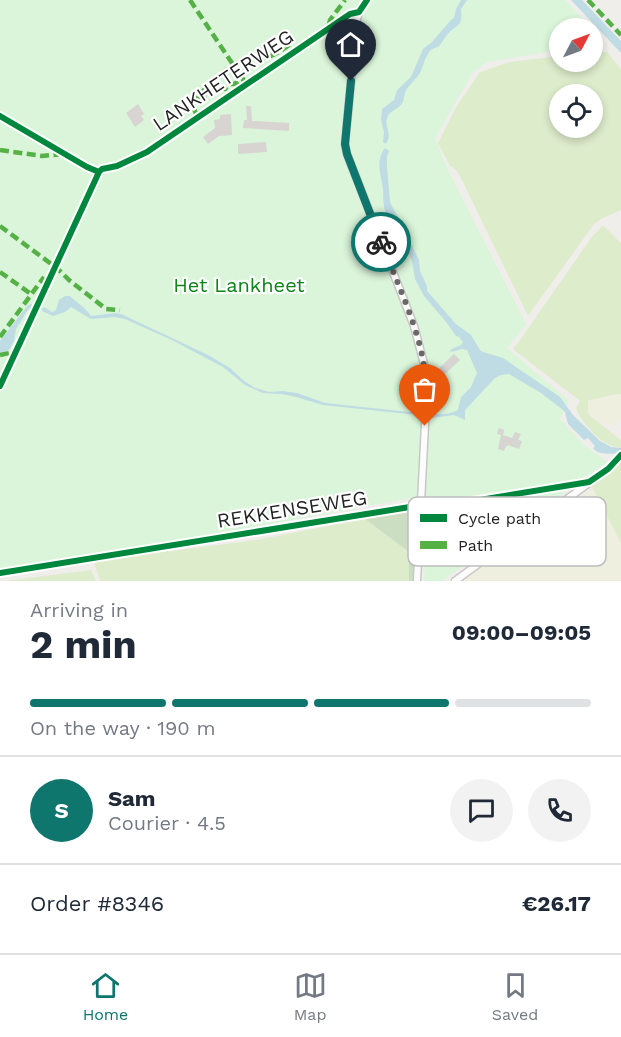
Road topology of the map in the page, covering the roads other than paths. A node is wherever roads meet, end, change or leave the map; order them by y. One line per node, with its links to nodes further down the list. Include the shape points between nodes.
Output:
1 (367, 0): 2 (street)
2 (359, 12): 3 (street, LANKHETERWEG, via 330,27 139,157); 5 (street, via 345,144 414,326 424,364)
3 (102, 169)
4 (620, 456): 6 (street)
5 (421, 497)
6 (570, 497)
7 (418, 566): 9 (street)
8 (475, 566): 10 (street)
9 (417, 581)
10 (455, 581)

